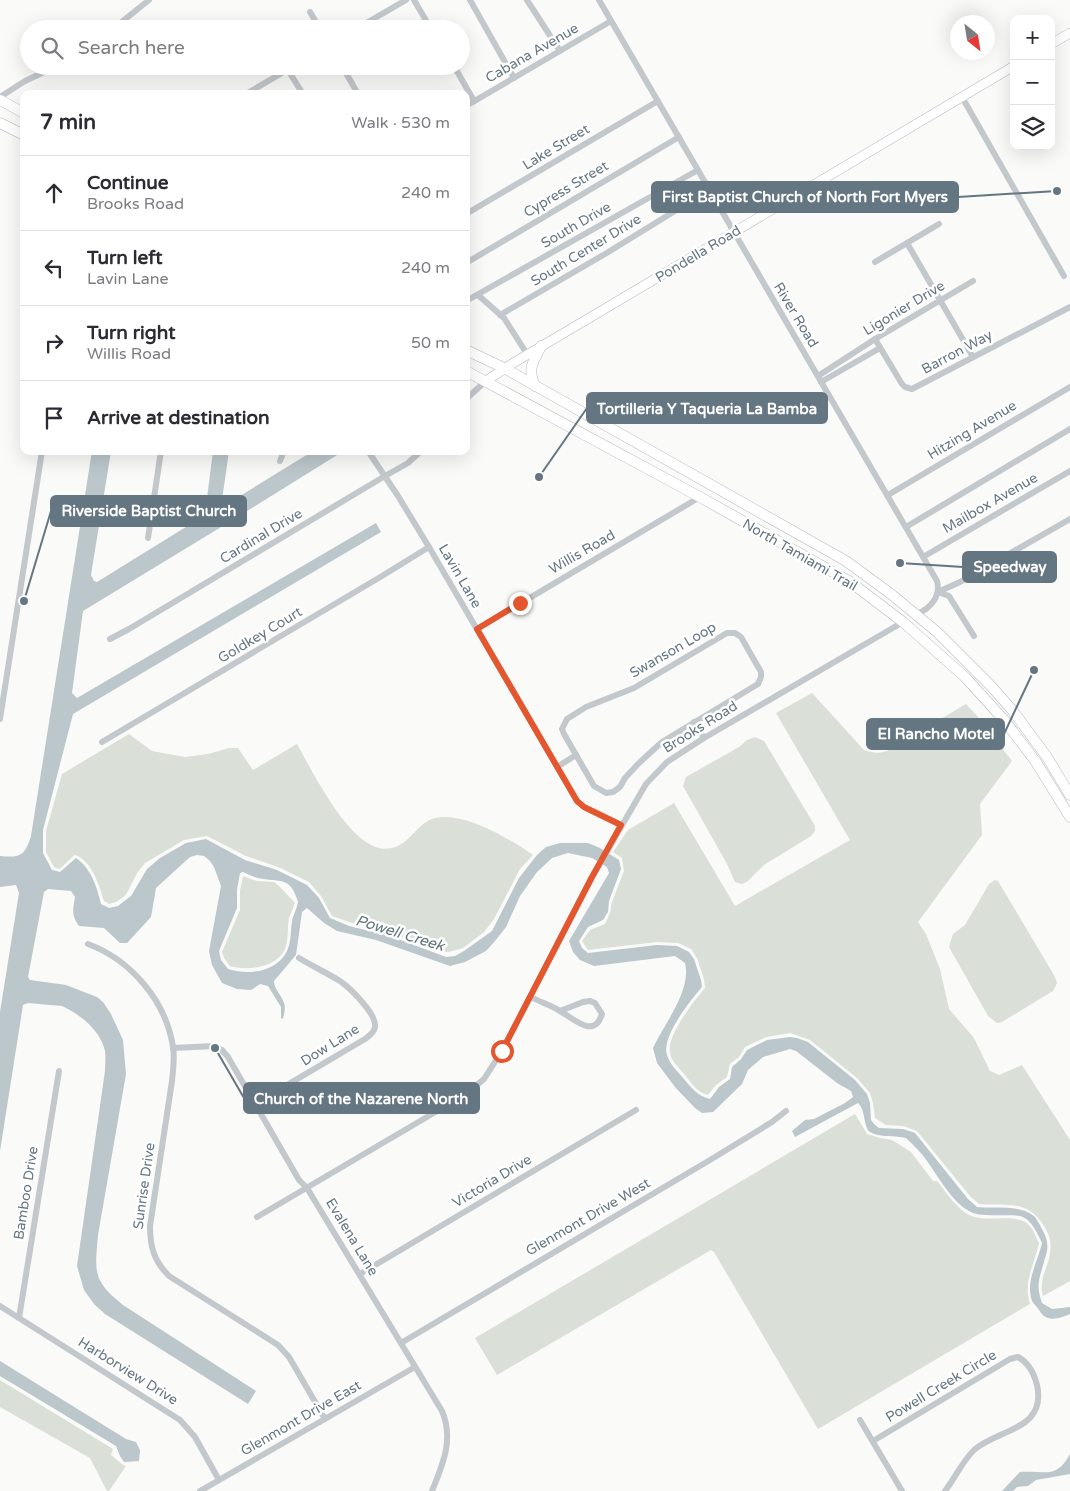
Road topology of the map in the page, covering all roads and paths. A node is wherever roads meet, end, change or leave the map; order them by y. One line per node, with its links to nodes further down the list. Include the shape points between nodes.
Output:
1 (149, 0): 8 (street)
2 (406, 0): 10 (street)
3 (414, 0): 11 (street)
4 (470, 0): 22 (street)
5 (527, 0): 15 (street)
6 (599, 0): 12 (street, River Road)
7 (310, 12): 9 (street)
8 (124, 20)
9 (315, 20)
10 (372, 20)
11 (426, 20)
12 (611, 21): 15 (street, Cabana Avenue); 30 (street, River Road)
13 (1070, 33): 14 (main road)
14 (1055, 42)
15 (560, 51): 22 (street, Cabana Avenue)
16 (1010, 68): 28 (main road, Pondella Road)
17 (38, 75): 29 (street)
18 (278, 75): 23 (street)
19 (293, 75): 24 (street)
20 (347, 75): 25 (street)
21 (459, 75): 26 (street)
22 (514, 78): 31 (street, Cabana Avenue)
23 (253, 90)
24 (301, 90)
25 (356, 90)
26 (468, 90)
27 (470, 94): 31 (street)
28 (962, 97): 41 (main road, Pondella Road); 45 (street)
29 (0, 98): 33 (main road)
30 (658, 100): 36 (street, River Road); 39 (street, Lake Street)
31 (474, 101): 32 (street, Cabana Avenue)
32 (470, 104)
33 (20, 110)
34 (0, 123): 35 (main road)
35 (20, 133)
36 (679, 137): 37 (street, River Road); 43 (street, Cypress Street)
37 (698, 170): 38 (street, River Road); 47 (street, South Drive)
38 (709, 190): 41 (street, River Road); 51 (street, South Center Drive)
39 (470, 212)
40 (939, 224): 42 (street)
41 (735, 232): 53 (main road, Pondella Road); 62 (street, River Road)
42 (907, 242): 44 (street); 49 (street)
43 (470, 261)
44 (875, 262)
45 (1064, 276)
46 (973, 281): 49 (street, Ligonier Drive)
47 (478, 295): 48 (street, South Drive); 51 (street)
48 (470, 299)
49 (940, 300): 52 (street, Ligonier Drive); 58 (street)
50 (1070, 307): 58 (street, Barron Way)
51 (500, 314): 56 (street)
52 (875, 339): 54 (street, Barron Way); 57 (street, Ligonier Drive)
53 (541, 346): 56 (main road, Pondella Road); 64 (main road, via 531,368)
54 (880, 348): 58 (street, Barron Way, via 902,384 908,388 916,388); 59 (street, Ligonier Drive)
55 (470, 352): 60 (main road, North Tamiami Trail)
56 (527, 354): 60 (main road, Pondella Road)
57 (848, 357): 59 (street); 62 (street, Ligonier Drive)
58 (973, 358)
59 (853, 365): 62 (street, Ligonier Drive)
60 (504, 368): 63 (main road, Pondella Road); 64 (main road, North Tamiami Trail)
61 (470, 373): 63 (main road, North Tamiami Trail)
62 (820, 379): 77 (street, River Road)
63 (486, 381): 66 (street); 78 (main road, North Tamiami Trail)
64 (535, 386): 76 (main road, North Tamiami Trail)
65 (1070, 387): 77 (street, Hitzing Avenue)
66 (470, 395)
67 (1070, 429): 80 (street)
68 (41, 455): 92 (street)
69 (160, 455): 81 (street)
70 (282, 455): 73 (street)
71 (371, 455): 75 (street, Lavin Lane)
72 (417, 455): 75 (street, Cardinal Drive)
73 (280, 461)
74 (1070, 471): 83 (street, Mailbox Avenue)
75 (386, 476): 82 (street, Lavin Lane); 91 (street, Cardinal Drive)
76 (731, 495): 78 (main road, via 714,493); 86 (main road, North Tamiami Trail, via 846,561)
77 (888, 495): 80 (street, River Road)
78 (700, 497): 85 (main road, North Tamiami Trail, via 838,574); 88 (street, Willis Road)
79 (1070, 520): 84 (street)
80 (906, 527): 83 (street, River Road)
81 (148, 538)
82 (428, 547): 88 (street, Lavin Lane); 95 (street, Goldkey Court)
83 (923, 557): 84 (street, River Road, via 937,581)
84 (938, 592): 86 (street, via 931,605); 90 (street, via 949,596)
85 (880, 604): 86 (main road, via 903,614); 87 (main road, North Tamiami Trail)
86 (917, 614): 89 (main road, North Tamiami Trail)
87 (903, 622): 89 (main road, via 916,623); 94 (street, Brooks Road); 97 (main road, North Tamiami Trail, via 965,676)
88 (477, 629): 98 (street, Lavin Lane)
89 (937, 632): 99 (main road, North Tamiami Trail, via 1013,711)
90 (974, 636)
91 (110, 639)
92 (0, 719)
93 (694, 722): 94 (street); 96 (street, Swanson Loop, via 649,753 613,792 606,793 594,786); 96 (street, Swanson Loop, via 760,681 761,672 739,634 727,633 634,688 586,707 567,719 562,729)
94 (704, 738): 104 (street, Brooks Road, via 659,768)
95 (102, 742)
96 (576, 755): 98 (street)
97 (1036, 762): 99 (main road, via 1054,781); 100 (main road, North Tamiami Trail)
98 (557, 767): 104 (street, Lavin Lane, via 577,801)
99 (1063, 783): 101 (main road, North Tamiami Trail)
100 (1056, 794): 102 (main road); 103 (main road, North Tamiami Trail)
101 (1070, 795)
102 (1070, 801)
103 (1070, 817)
104 (621, 825): 107 (street, Brooks Road)
105 (88, 944): 109 (street, Sunrise Drive, via 126,966 144,984 165,1018)
106 (299, 958): 111 (street, Dow Lane, via 346,986 369,1011 375,1026 365,1039)
107 (531, 997): 108 (street); 114 (street, Brooks Road, via 502,1051 479,1084)
108 (560, 1011): 108 (street, via 588,1026 600,1020 602,1014 590,1001)
109 (173, 1048): 111 (street, Evalena Lane, via 207,1045 222,1050); 121 (street, Sunrise Drive, via 172,1081 150,1226 150,1242 156,1259 169,1276 278,1345 289,1357)
110 (59, 1071): 118 (street, Bamboo Drive)
111 (255, 1104): 114 (street, Evalena Lane, via 299,1180)
112 (636, 1110): 116 (street, Victoria Drive)
113 (786, 1111): 119 (street, Glenmont Drive West, via 733,1146)
114 (307, 1188): 115 (street, Brooks Road); 116 (street, Evalena Lane)
115 (257, 1217)
116 (360, 1274): 119 (street, Evalena Lane)
117 (0, 1306): 118 (street, Harborview Drive)
118 (19, 1318): 124 (street, Harborview Drive, via 180,1420 195,1436)
119 (401, 1343): 120 (street, Evalena Lane)
120 (415, 1367): 121 (street, Glenmont Drive East); 126 (street, Evalena Lane, via 442,1411 446,1425 446,1453)
121 (325, 1419): 124 (street, Glenmont Drive East)
122 (860, 1420): 123 (street)
123 (873, 1441): 127 (street); 128 (street, Powell Creek Circle, via 1010,1359 1018,1357 1026,1361 1037,1388 1038,1398 1032,1416 973,1451)
124 (219, 1480): 125 (street, Glenmont Drive East)
125 (200, 1491)
126 (432, 1491)
127 (902, 1491)
128 (945, 1491)

